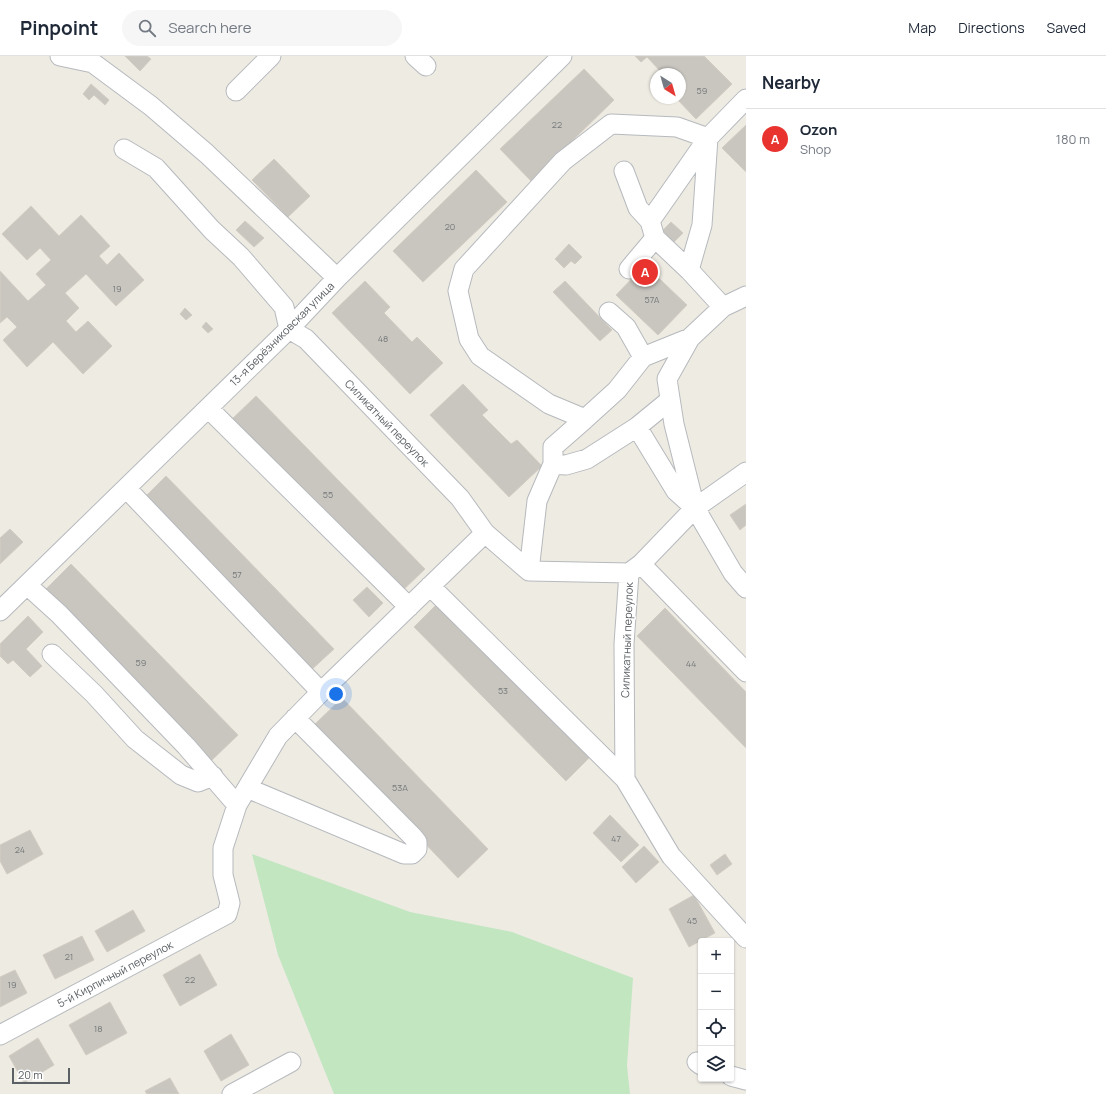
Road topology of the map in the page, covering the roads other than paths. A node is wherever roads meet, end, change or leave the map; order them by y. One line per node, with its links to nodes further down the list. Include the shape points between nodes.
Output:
1 (60, 56): 12 (street, via 93,62 151,106 207,154)
2 (271, 56): 4 (street)
3 (562, 56): 12 (street, 13-я Берёзниковская улица)
4 (236, 91)
5 (746, 99): 6 (street)
6 (708, 138): 9 (street); 11 (street, via 702,225); 21 (street, via 677,127 611,124 563,161 464,269 458,291 469,339 480,356 549,404)
7 (124, 149): 16 (street, via 156,168 212,230 241,257 284,307)
8 (624, 171): 9 (street, via 638,208)
9 (653, 229): 10 (street); 11 (street)
10 (629, 269)
11 (688, 270): 14 (street)
12 (337, 278): 16 (street, 13-я Берёзниковская улица)
13 (746, 296): 14 (street)
14 (723, 306): 17 (street)
15 (609, 312): 18 (street, via 626,327)
16 (289, 329): 20 (street, 13-я Берёзниковская улица); 27 (street, Силикатный переулок, via 306,339 460,498)
17 (690, 338): 18 (street); 19 (street, via 667,379)
18 (643, 357): 21 (street, via 617,390)
19 (670, 400): 22 (street); 26 (street)
20 (208, 408): 25 (street, 13-я Берёзниковская улица); 33 (street)
21 (585, 419): 23 (street, via 552,447)
22 (637, 426): 23 (street, via 587,459 566,465); 26 (street, via 676,491)
23 (554, 464): 29 (street, via 537,501)
24 (746, 472): 26 (street)
25 (126, 488): 30 (street, 13-я Берёзниковская улица); 37 (street)
26 (695, 508): 28 (street); 32 (street, via 733,573)
27 (485, 533): 29 (street, Силикатный переулок); 31 (street)
28 (635, 569): 29 (street, Силикатный переулок); 36 (street); 40 (street, Силикатный переулок, via 624,644)
29 (529, 571)
30 (27, 585): 34 (street, 13-я Берёзниковская улица); 39 (street, via 59,614)
31 (430, 586): 33 (street); 40 (street)
32 (746, 588)
33 (409, 607): 37 (street)
34 (0, 611)
35 (52, 654): 39 (street, via 135,738 181,775 198,782)
36 (746, 672)
37 (320, 692): 38 (street)
38 (295, 718): 41 (street, via 278,736); 41 (street, via 413,837 417,842 416,851 404,854)
39 (213, 776): 42 (street)
40 (625, 779): 43 (street, via 671,856)
41 (246, 788): 42 (street)
42 (237, 805): 44 (street, 5-й Кирпичный переулок, via 223,848 223,875 230,903 223,917)
43 (746, 938)
44 (0, 1034)
45 (291, 1062): 48 (street)
46 (734, 1077): 47 (street)
47 (746, 1080)
48 (232, 1094)

